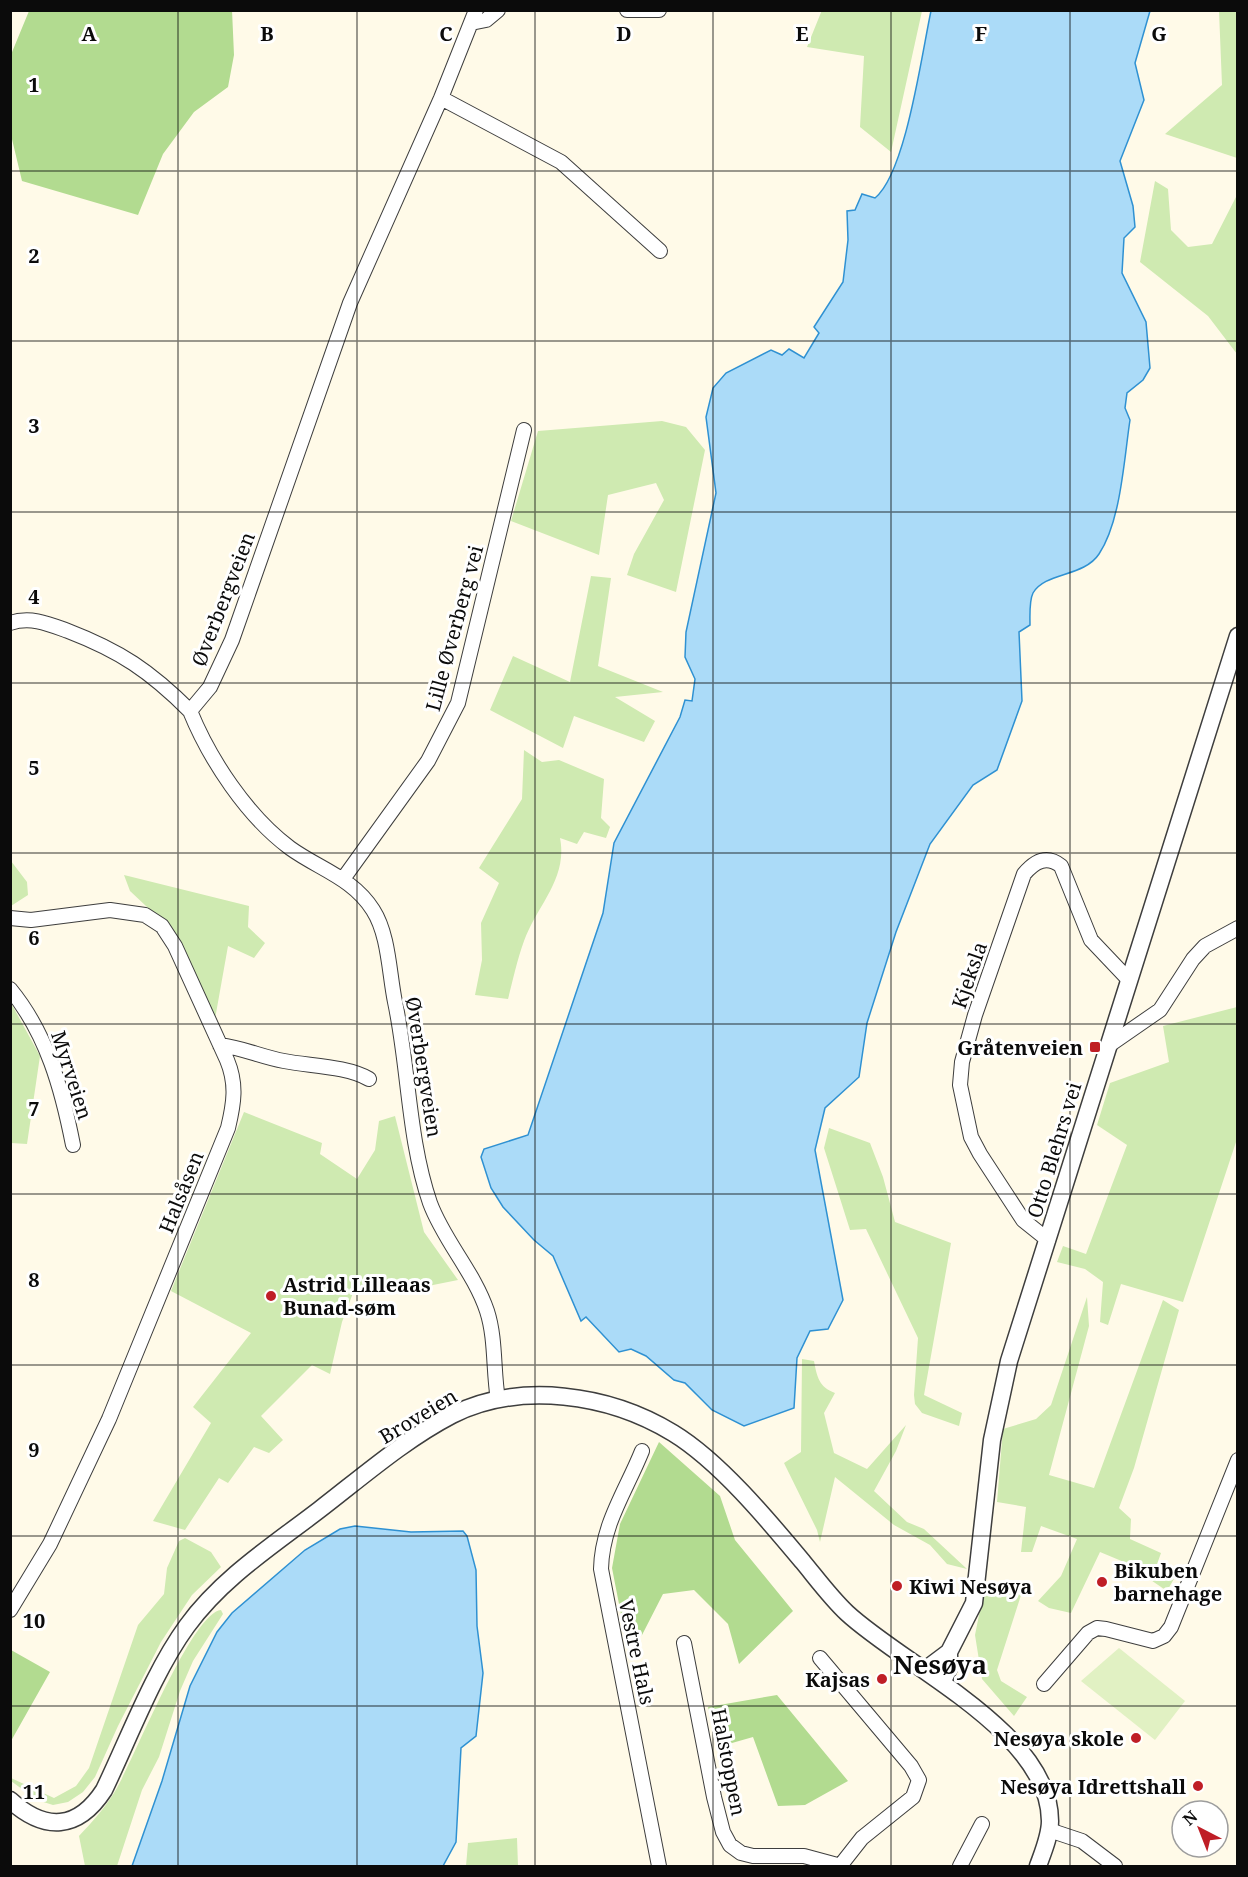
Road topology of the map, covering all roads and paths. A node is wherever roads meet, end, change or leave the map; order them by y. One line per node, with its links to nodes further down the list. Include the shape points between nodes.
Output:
1 (498, 10): 4 (street, Øverbergveien, via 486,20)
2 (627, 10): 3 (street)
3 (659, 10)
4 (473, 17): 5 (street, Øverbergveien)
5 (441, 98): 6 (street, via 561,162); 10 (street, Øverbergveien, via 350,303 232,639 210,687)
6 (660, 251)
7 (524, 430): 11 (street, Lille Øverberg vei, via 458,704 428,761)
8 (10, 622): 10 (street, via 29,619 49,623 124,655)
9 (1238, 636): 14 (street, Otto Blehrs vei)
10 (190, 711): 11 (street, Øverbergveien, via 209,754 258,817 291,849)
11 (344, 879): 21 (street, Øverbergveien, via 373,910 381,927 422,1171 444,1234 487,1311)
12 (10, 918): 16 (street, Halsåsen, via 31,920 110,910 145,915 162,926 175,946)
13 (1238, 928): 17 (street, via 1205,946 1160,1010)
14 (1128, 979): 17 (street, Otto Blehrs vei); 20 (street, Kjeksla, via 1091,940 1062,866 1042,860 1031,866 1024,874 975,1015 960,1085 964,1113 980,1154 1023,1220)
15 (10, 989): 19 (street, Myrveien, via 28,1012 46,1047)
16 (220, 1046): 18 (street, via 362,1074); 24 (street, Halsåsen, via 234,1077 235,1095 228,1128 109,1419 50,1544)
17 (1108, 1046): 20 (street, Otto Blehrs vei)
18 (369, 1079)
19 (73, 1145)
20 (1048, 1240): 26 (street, Otto Blehrs vei, via 999,1401 974,1603)
21 (498, 1400): 28 (street, Broveien, via 542,1395 587,1400 638,1415 672,1432 724,1475 846,1612); 31 (street, Broveien, via 462,1411 420,1434 230,1578 180,1635 104,1790 80,1815 64,1823 47,1822)
22 (642, 1451): 34 (street, Vestre Hals, via 610,1516 601,1569)
23 (1238, 1460): 30 (street, via 1171,1627 1153,1641 1097,1628 1088,1633)
24 (10, 1610)
25 (684, 1643): 35 (street, Halstoppen, via 714,1797 730,1845 753,1856 804,1856)
26 (949, 1652): 28 (street, Otto Blehrs vei); 29 (street, via 949,1668)
27 (820, 1658): 35 (street, Halstoppen, via 911,1766 918,1780 913,1797 862,1838)
28 (925, 1670): 29 (street, Broveien)
29 (942, 1683): 33 (street, Broveien, via 1007,1737 1033,1766 1048,1805)
30 (1044, 1684)
31 (10, 1800)
32 (982, 1824): 36 (street)
33 (1049, 1830): 37 (street); 38 (street, via 1082,1841)
34 (659, 1866)
35 (841, 1866)
36 (960, 1866)
37 (1038, 1866)
38 (1115, 1866)

